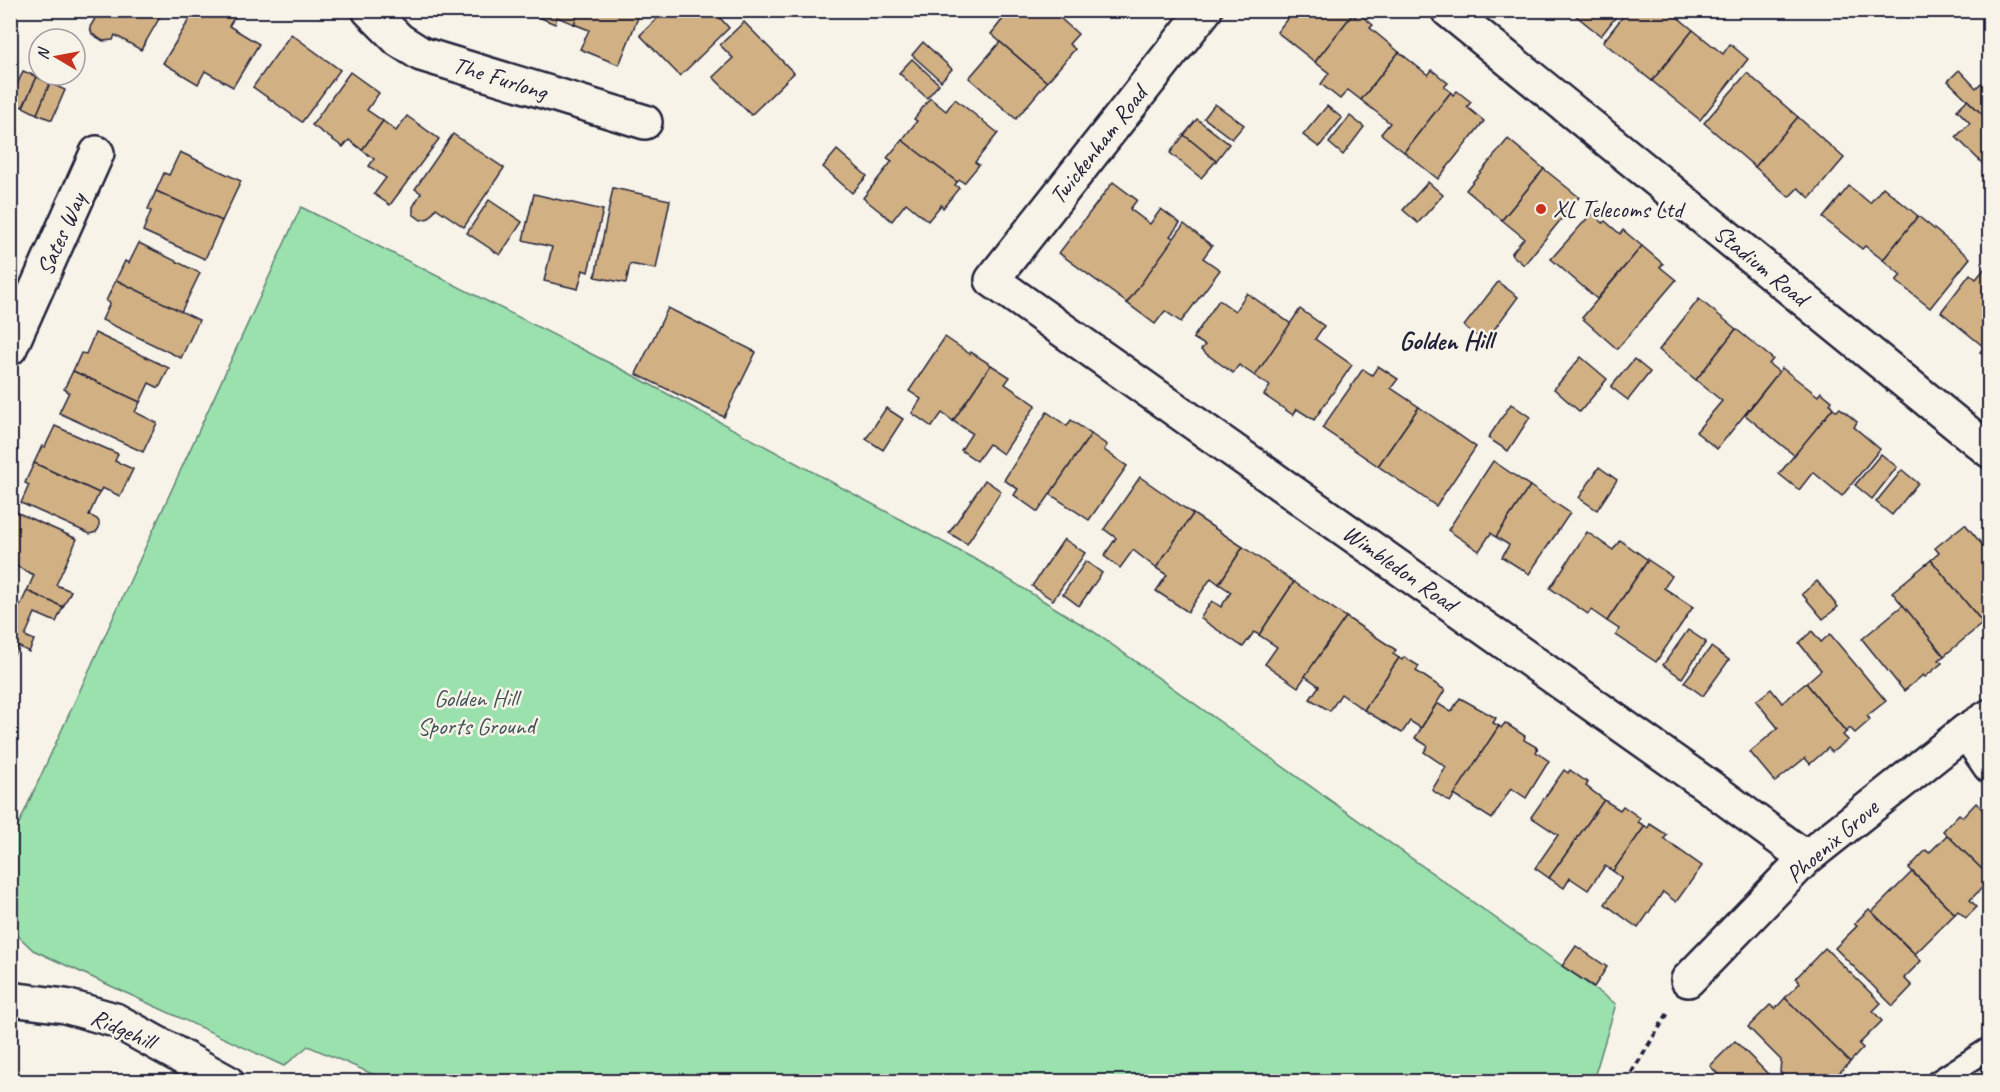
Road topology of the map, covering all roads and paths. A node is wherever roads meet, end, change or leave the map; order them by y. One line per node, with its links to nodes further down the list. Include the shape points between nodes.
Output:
1 (369, 10): 4 (street, The Furlong, via 399,40 421,54)
2 (1205, 10): 6 (street, Twickenham Road)
3 (1448, 10): 8 (street, Stadium Road)
4 (645, 122)
5 (97, 153): 7 (street, Sates Way)
6 (992, 279): 11 (street, Wimbledon Road)
7 (10, 348)
8 (1989, 451)
9 (1978, 723): 10 (street); 11 (street, Phoenix Grove)
10 (1989, 766)
11 (1806, 858): 12 (street, Phoenix Grove)
12 (1688, 980): 16 (path)
13 (10, 999): 15 (street, Ridgehill, via 65,1006 115,1020)
14 (1989, 1048): 17 (lane)
15 (227, 1082)
16 (1626, 1082)
17 (1937, 1082)

